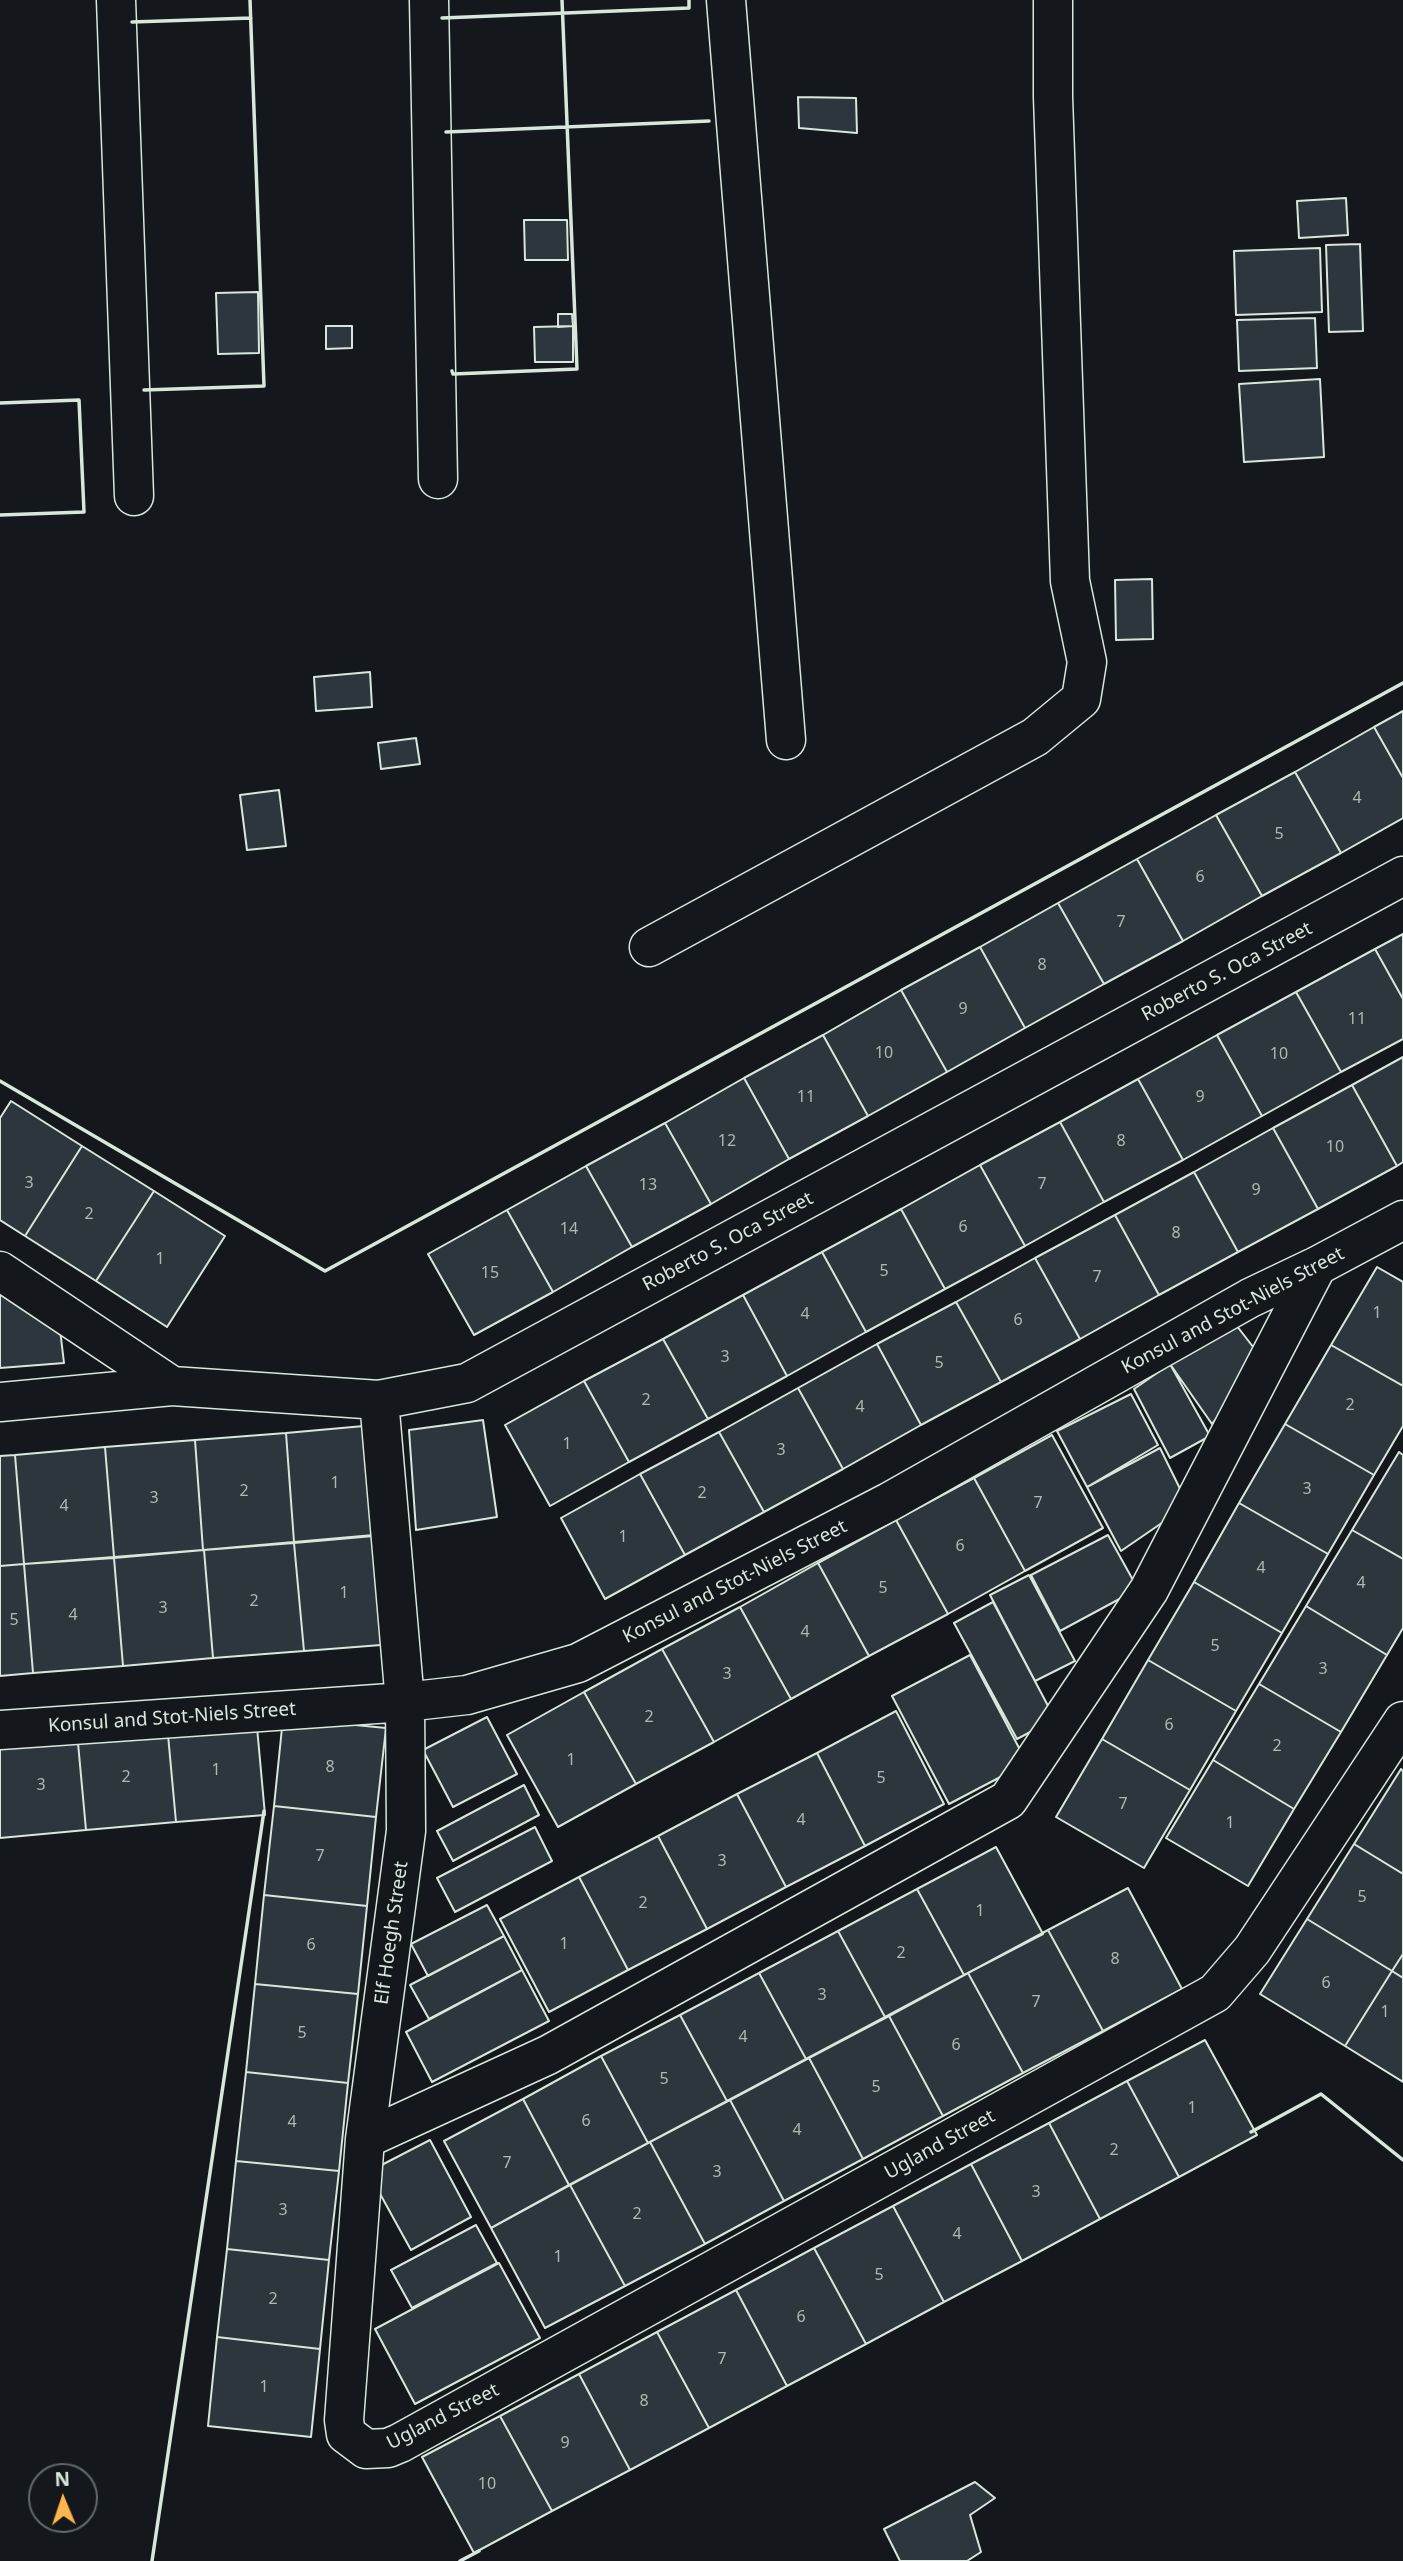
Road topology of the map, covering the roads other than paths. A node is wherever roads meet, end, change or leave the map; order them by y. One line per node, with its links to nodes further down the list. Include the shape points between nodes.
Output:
1 (116, 0): 6 (street)
2 (429, 0): 5 (street)
3 (726, 0): 7 (street)
4 (1053, 0): 9 (street, via 1070,581 1087,662 1081,699 1035,737)
5 (438, 479)
6 (134, 496)
7 (786, 740)
8 (1403, 876): 14 (street, Roberto S. Oca Street, via 467,1383)
9 (649, 947)
10 (1403, 1220): 11 (street, Konsul and Stot-Niels Street)
11 (1317, 1266): 16 (street, Konsul and Stot-Niels Street, via 1250,1298 889,1502 578,1663 467,1695); 19 (street, via 1149,1590 1009,1800 548,2055)
12 (0, 1271): 13 (street)
13 (172, 1386): 14 (street, Roberto S. Oca Street); 15 (street, Roberto S. Oca Street)
14 (379, 1400): 16 (street, Elf Hoegh Street)
15 (0, 1402)
16 (405, 1702): 18 (street, Konsul and Stot-Niels Street); 19 (street, Elf Hoegh Street, via 406,1831)
17 (1403, 1721): 20 (street, Ugland Street, via 1252,1950 1215,1993 400,2443)
18 (0, 1730)
19 (365, 2139): 20 (street, Elf Hoegh Street, via 344,2420 346,2434)
20 (373, 2449)

